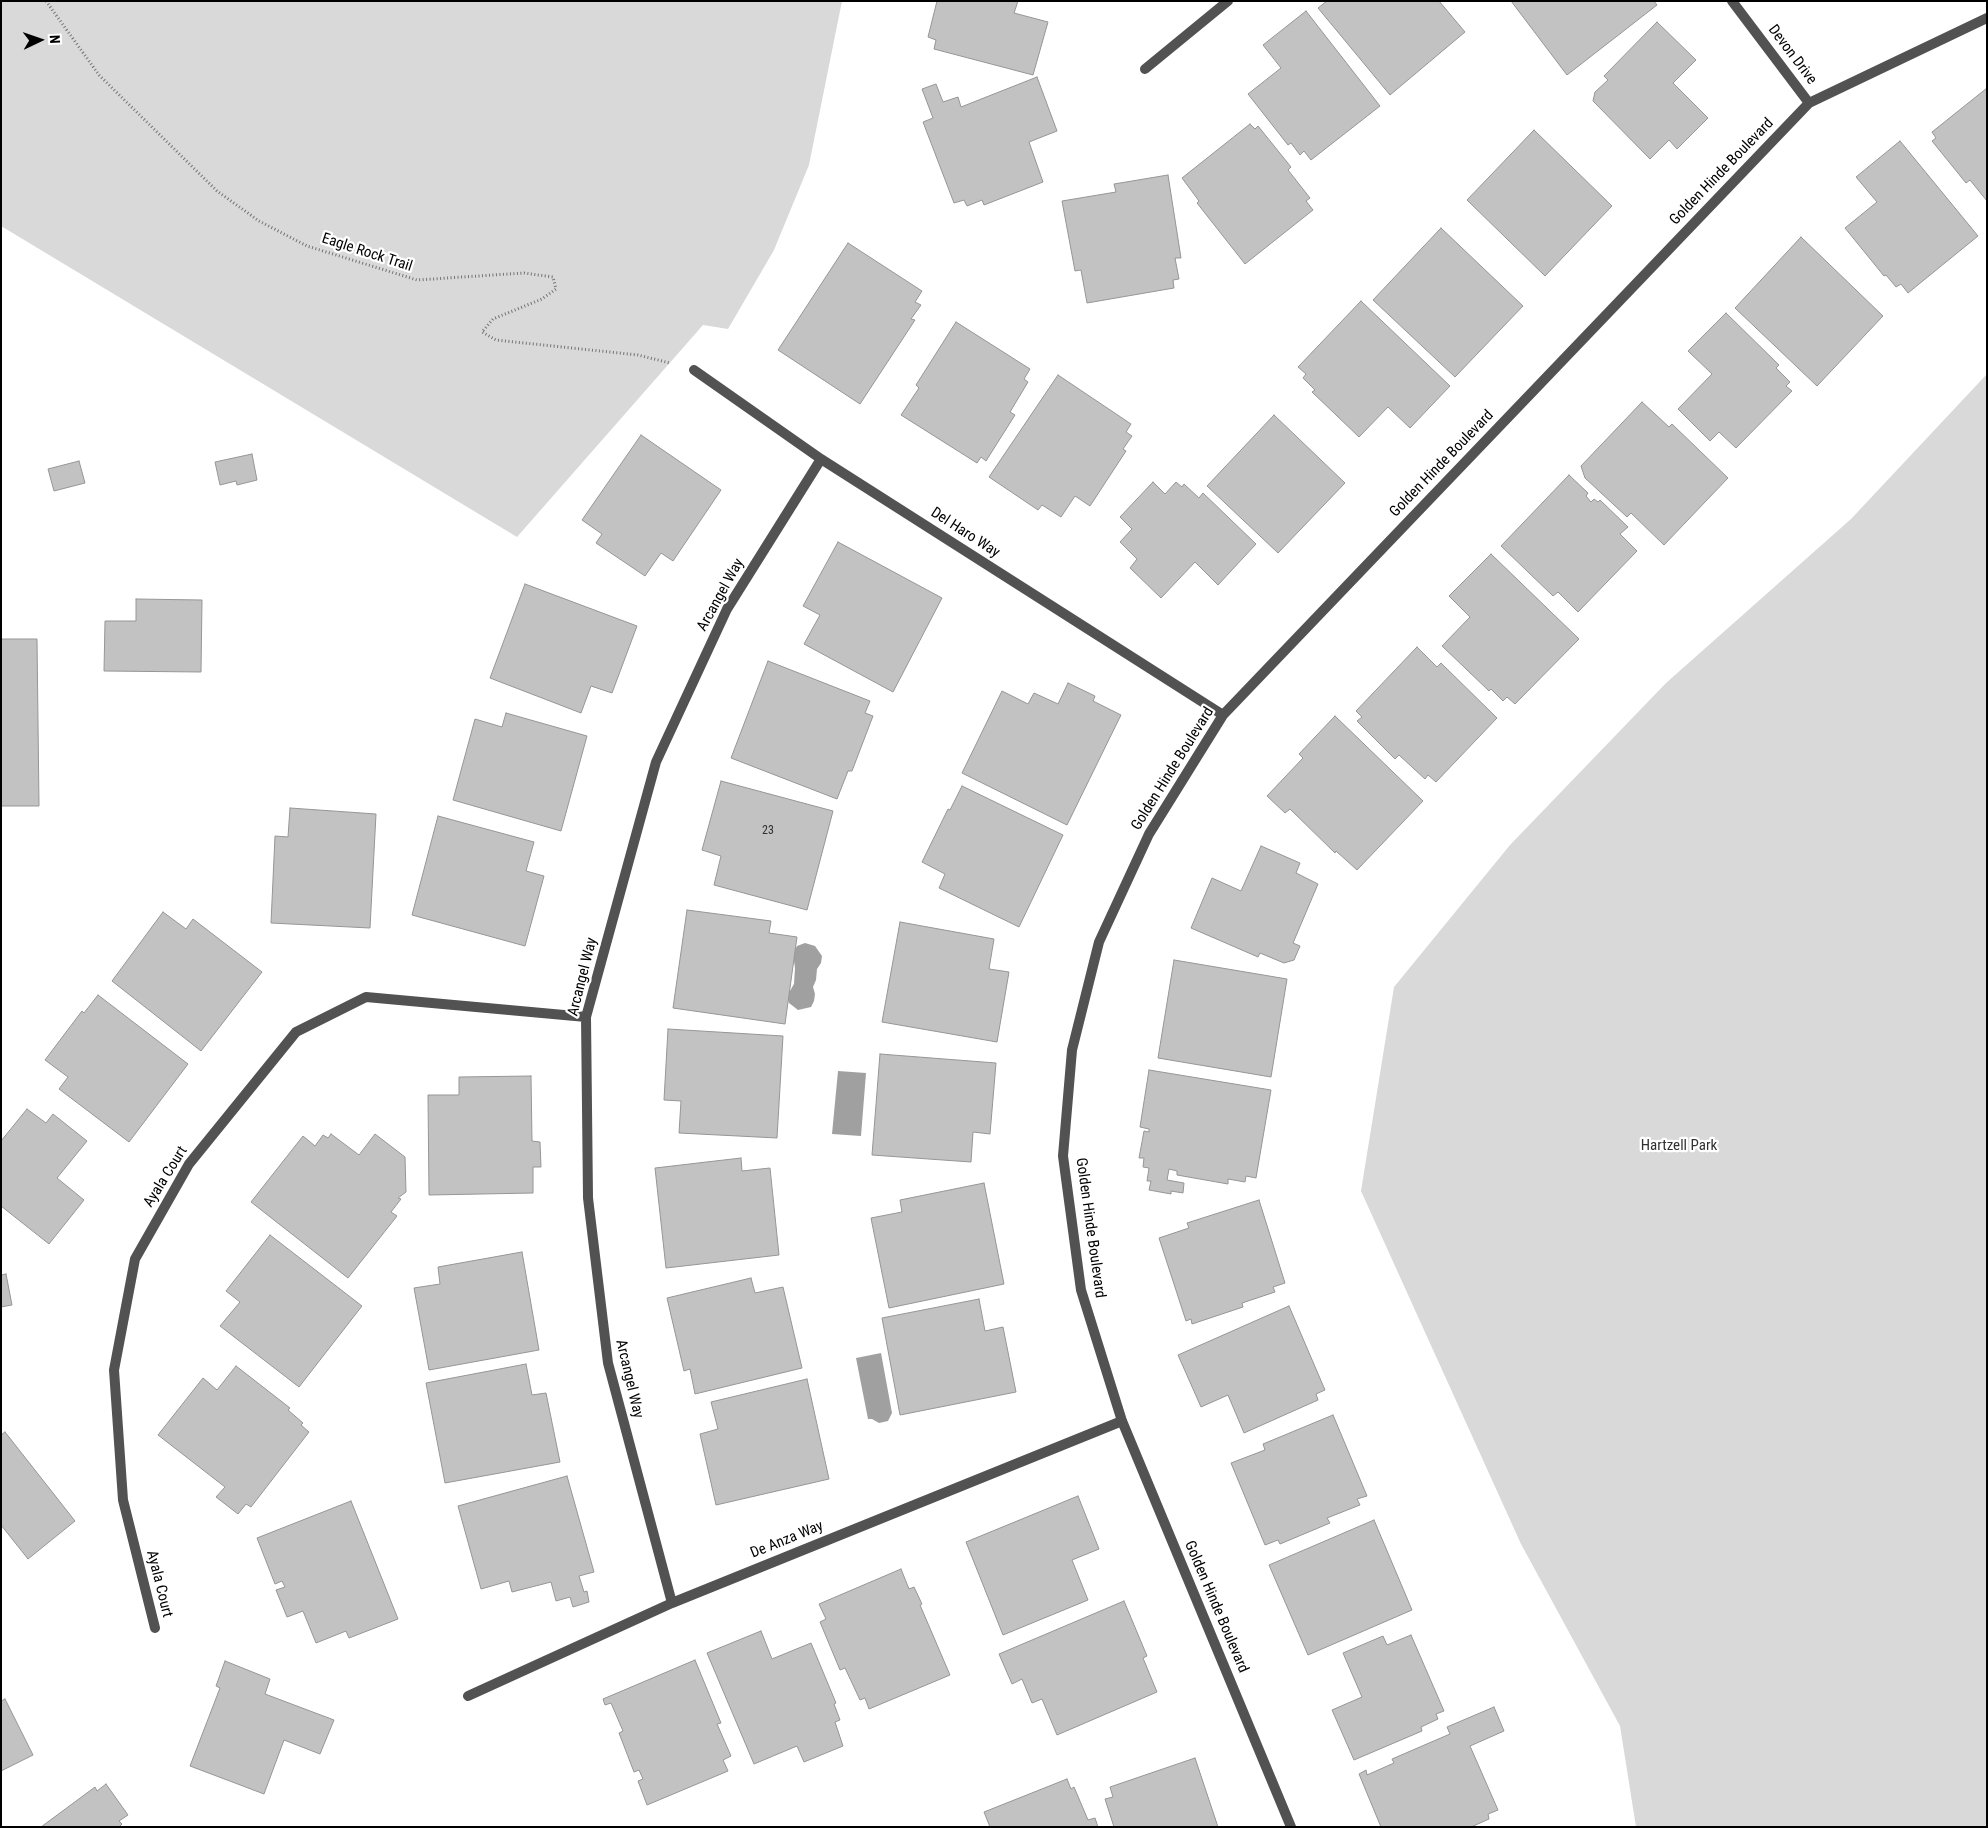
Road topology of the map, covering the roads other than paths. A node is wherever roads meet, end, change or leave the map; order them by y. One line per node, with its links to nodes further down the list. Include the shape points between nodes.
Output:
1 (1228, 1): 4 (street)
2 (1732, 1): 5 (street, Devon Drive)
3 (1987, 18): 5 (street, Golden Hinde Boulevard)
4 (1145, 69)
5 (1809, 103): 8 (street, Golden Hinde Boulevard)
6 (694, 370): 7 (street, Del Haro Way)
7 (821, 459): 8 (street, Del Haro Way); 9 (street, Arcangel Way, via 727,609 656,762)
8 (1223, 715): 10 (street, Golden Hinde Boulevard, via 1149,834 1099,942 1072,1050 1063,1156 1081,1290)
9 (586, 1017): 11 (street, Arcangel Way, via 588,1198 608,1363); 12 (street, Ayala Court, via 366,997 296,1032 189,1164 135,1258 114,1370 123,1500)
10 (1122, 1421): 11 (street, De Anza Way); 14 (street, Golden Hinde Boulevard)
11 (672, 1602): 13 (street, De Anza Way)
12 (155, 1628)
13 (468, 1696)
14 (1291, 1827)

